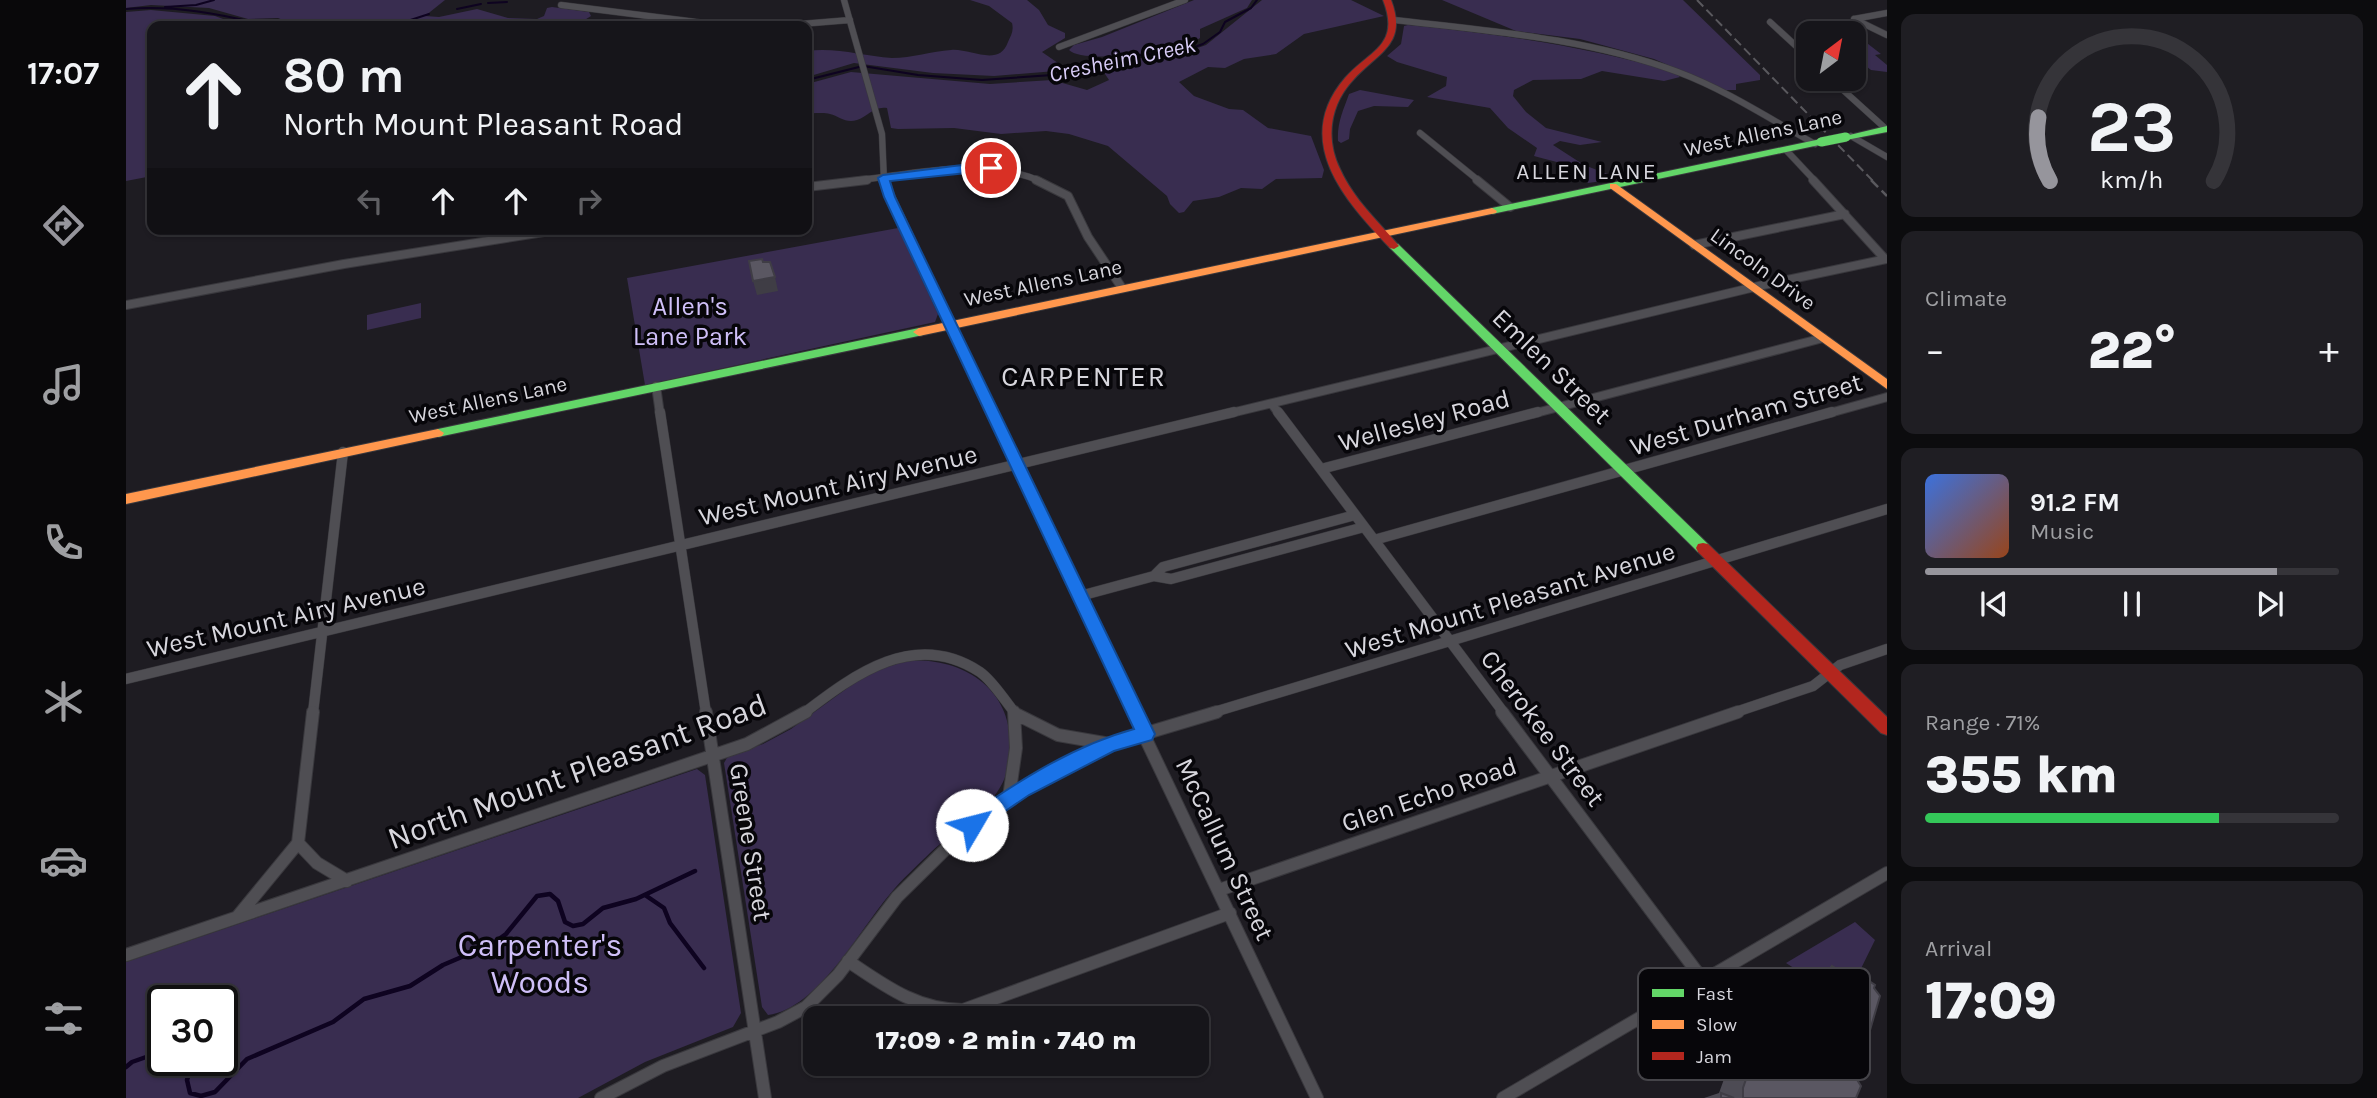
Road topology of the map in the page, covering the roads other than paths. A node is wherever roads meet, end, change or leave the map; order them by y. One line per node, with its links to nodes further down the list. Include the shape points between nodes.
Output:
1 (844, 0): 6 (street, McCallum Street)
2 (1185, 0): 13 (street)
3 (1387, 0): 7 (main road)
4 (561, 5): 8 (street)
5 (1887, 13): 11 (street, via 1854,19)
6 (850, 20): 10 (street); 21 (street, McCallum Street, via 882,134)
7 (1394, 20): 18 (street, via 1554,40 1634,56 1701,82); 26 (main road, Emlen Street, via 1384,48 1339,90 1326,128 1328,155 1342,186)
8 (688, 21)
9 (1770, 22): 12 (street)
10 (812, 24)
11 (1887, 35)
12 (1796, 46)
13 (1059, 47)
14 (1844, 91): 15 (street)
15 (1886, 129): 17 (main road, West Allens Lane)
16 (1420, 133): 24 (street)
17 (1848, 137): 18 (main road, West Allens Lane, bridge); 20 (street)
18 (1818, 143): 19 (main road, West Allens Lane)
19 (1786, 150): 23 (main road, West Allens Lane); 25 (street)
20 (1887, 157)
21 (883, 178): 22 (street); 30 (street, via 982,167 1013,171 1048,184 1071,201 1088,237); 33 (street, McCallum Street)
22 (812, 186)
23 (1613, 186): 24 (main road, West Allens Lane); 28 (main road, Lincoln Drive)
24 (1510, 207): 26 (main road, West Allens Lane)
25 (1845, 214): 28 (street); 29 (street)
26 (1382, 234): 30 (main road, West Allens Lane); 35 (main road, Emlen Street)
27 (525, 235): 32 (street)
28 (1694, 244): 31 (main road, Lincoln Drive)
29 (1886, 259): 31 (street, West Mount Airy Avenue)
30 (1122, 288): 33 (main road, West Allens Lane)
31 (1754, 288): 34 (main road, Lincoln Drive); 35 (street, West Mount Airy Avenue)
32 (126, 305)
33 (950, 324): 37 (main road, West Allens Lane); 42 (street, McCallum Street)
34 (1823, 338): 36 (main road, Lincoln Drive); 40 (street, Wellesley Road)
35 (1500, 349): 39 (street, West Mount Airy Avenue); 40 (main road, Emlen Street)
36 (1887, 385)
37 (656, 386): 41 (main road, West Allens Lane); 50 (street, Greene Street)
38 (1887, 397): 44 (street, West Durham Street)
39 (1272, 404): 42 (street, West Mount Airy Avenue); 43 (street, Cherokee Street)
40 (1559, 407): 43 (street, Wellesley Road); 44 (main road, Emlen Street)
41 (343, 452): 45 (main road, West Allens Lane); 54 (street)
42 (1017, 465): 50 (street, West Mount Airy Avenue); 53 (street, McCallum Street)
43 (1321, 469): 47 (street, Cherokee Street)
44 (1624, 470): 49 (street, West Durham Street); 51 (main road, Emlen Street)
45 (126, 499)
46 (1887, 509): 51 (street, West Mount Pleasant Avenue)
47 (1355, 515): 48 (street, Cherokee Street); 52 (street, via 1163,567)
48 (1364, 527): 49 (street, Cherokee Street); 52 (street, via 1171,579)
49 (1374, 540): 55 (street, Cherokee Street)
50 (680, 546): 54 (street, West Mount Airy Avenue); 63 (street, Greene Street)
51 (1717, 561): 55 (street, West Mount Pleasant Avenue); 57 (main road, Emlen Street)
52 (1154, 576): 53 (street)
53 (1080, 596): 61 (street, McCallum Street)
54 (322, 632): 58 (street, West Mount Airy Avenue); 66 (street)
55 (1450, 642): 61 (street, West Mount Pleasant Avenue); 64 (street, Cherokee Street)
56 (1887, 649): 57 (street, Glen Echo Road, via 1840,665)
57 (1831, 673): 60 (main road, Emlen Street); 64 (street, Glen Echo Road, via 1813,686)
58 (126, 679)
59 (1016, 714): 62 (street, North Mount Pleasant Road, via 1058,735); 63 (street, North Mount Pleasant Road, via 973,668 945,657 905,656 866,669 786,726); 65 (street)
60 (1887, 728)
61 (1145, 734): 62 (street, North Mount Pleasant Road); 69 (street, McCallum Street)
62 (1110, 744): 65 (street)
63 (713, 757): 68 (street, North Mount Pleasant Road); 77 (street, Greene Street)
64 (1552, 776): 69 (street, Glen Echo Road); 74 (street, Cherokee Street)
65 (1009, 797): 73 (street, via 912,880)
66 (298, 843): 68 (street, via 317,863); 71 (street)
67 (1887, 873): 75 (street)
68 (346, 881): 71 (street, North Mount Pleasant Road)
69 (1219, 890): 70 (street, McCallum Street)
70 (1230, 913): 73 (street, via 963,1010 938,1011 912,1003); 80 (street, McCallum Street)
71 (237, 917): 72 (street, North Mount Pleasant Road)
72 (126, 955)
73 (848, 961): 77 (street, via 806,1007)
74 (1694, 968)
75 (1724, 968)
76 (1638, 1018): 81 (street)
77 (755, 1031): 78 (street, via 663,1066); 79 (street, Greene Street)
78 (601, 1098)
79 (765, 1098)
80 (1317, 1098)
81 (1503, 1098)

